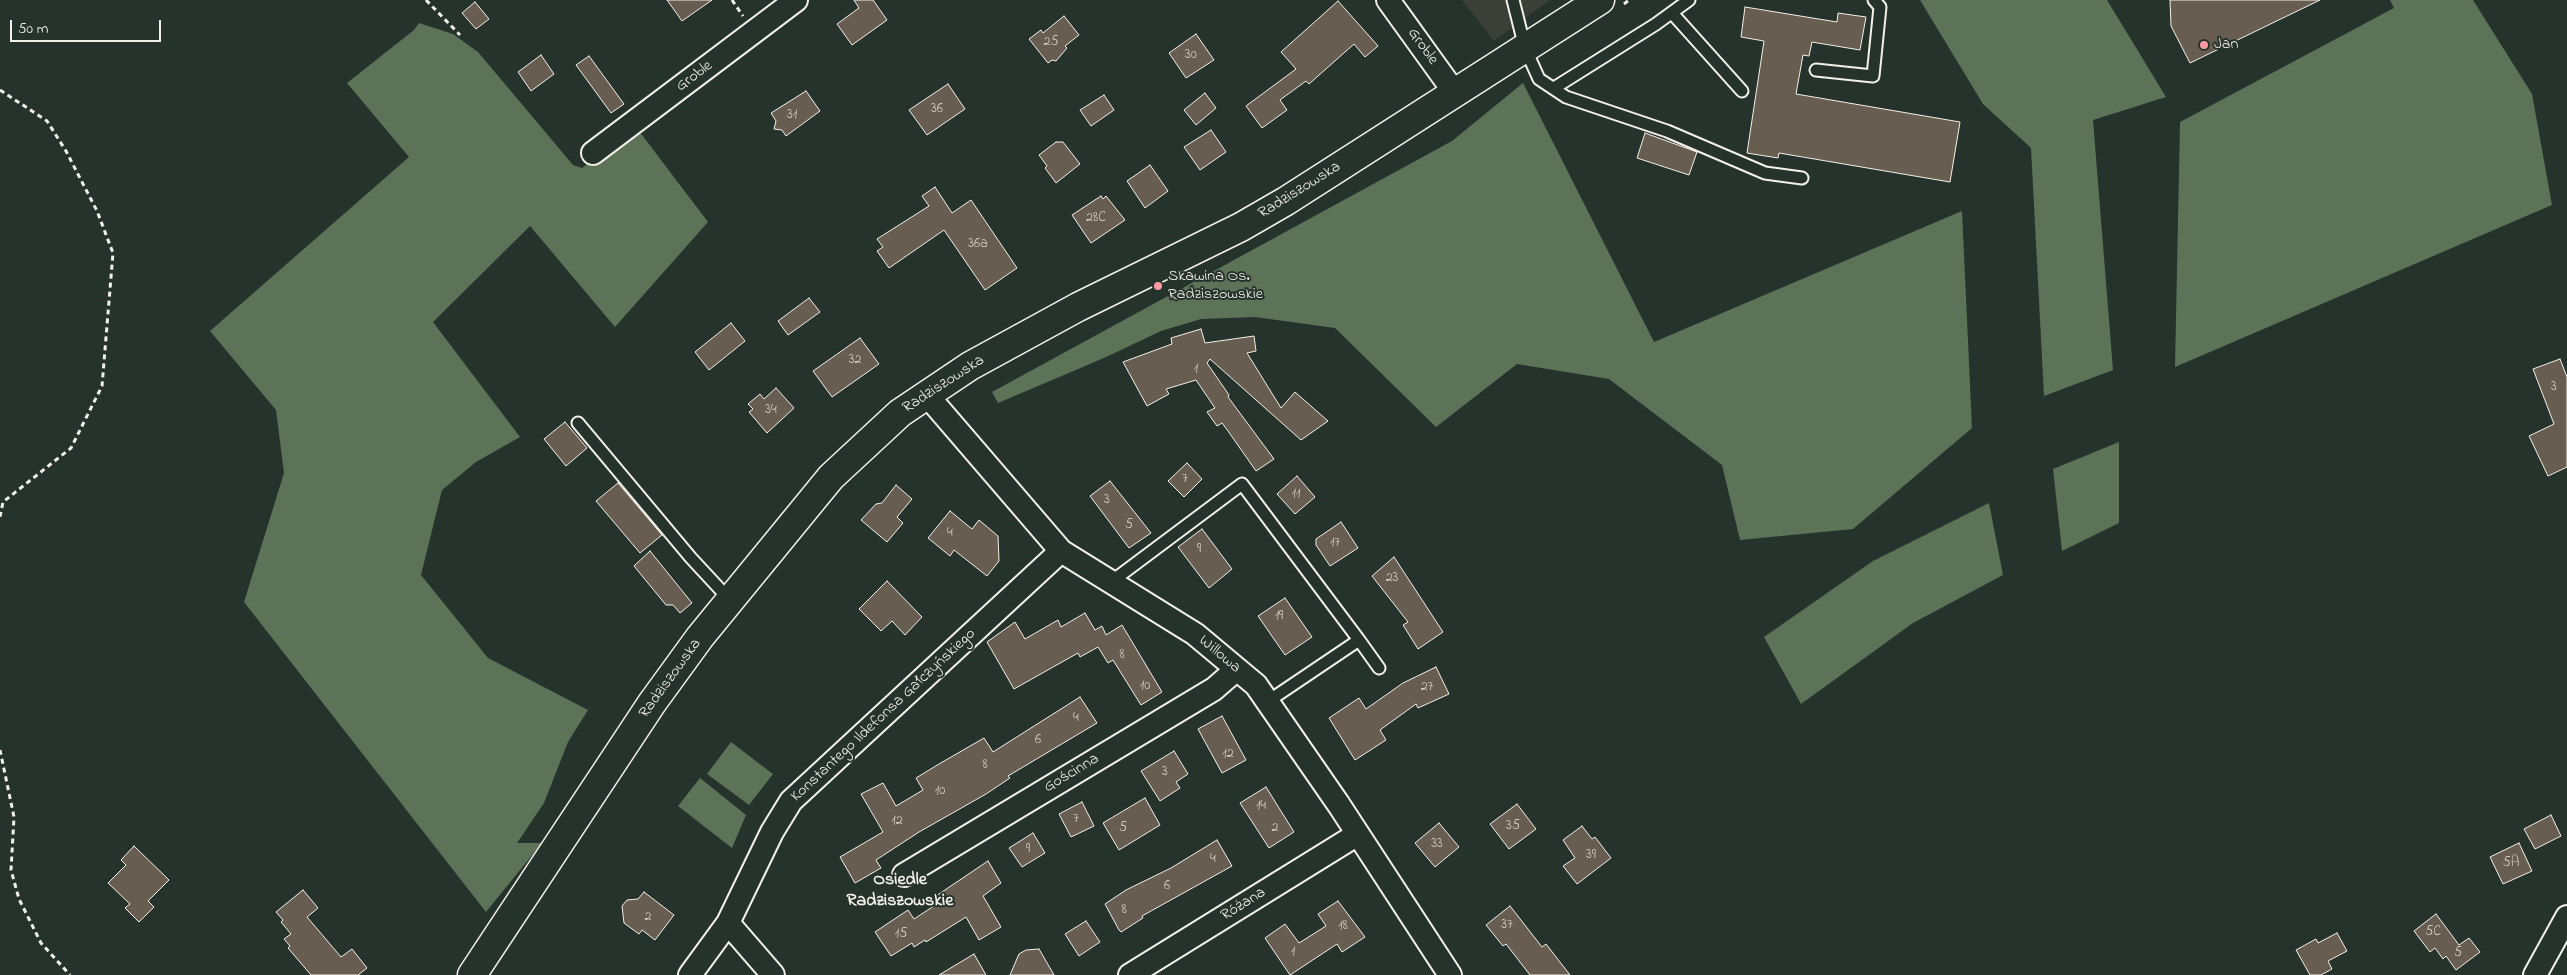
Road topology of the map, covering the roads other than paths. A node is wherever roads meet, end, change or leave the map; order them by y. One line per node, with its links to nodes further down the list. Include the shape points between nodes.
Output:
1 (796, 0): 13 (street, Groble)
2 (1388, 0): 12 (street, Groble)
3 (1513, 0): 8 (lane)
4 (1690, 0): 7 (lane)
5 (1874, 0): 9 (lane, via 1880,7 1873,76)
6 (1593, 2): 8 (street, Radziszowska)
7 (1672, 13): 10 (lane); 11 (lane)
8 (1525, 48): 10 (lane, via 1539,79); 12 (street, Radziszowska)
9 (1816, 70)
10 (1554, 88): 14 (lane, via 1566,97 1667,132 1765,173)
11 (1742, 92)
12 (1455, 93): 15 (street, Radziszowska, via 1241,227 1078,307)
13 (594, 154)
14 (1802, 178)
15 (926, 394): 17 (street, Willowa); 19 (street, Radziszowska, via 892,420 831,477)
16 (578, 423): 19 (lane)
17 (1061, 551): 18 (street, Willowa); 27 (street, Konstantego Ildefonsa Gałczyńskiego, via 791,801 772,832)
18 (1112, 582): 20 (lane, via 1242,484); 22 (street, Willowa, via 1195,634)
19 (730, 600): 28 (street, Radziszowska, via 652,703)
20 (1359, 640): 21 (lane); 23 (lane)
21 (1379, 668)
22 (1237, 670): 23 (street, Willowa, via 1256,686); 25 (street, Gościnna, via 1214,689)
23 (1267, 702): 24 (street, Willowa)
24 (1358, 834): 31 (street, Różana); 32 (street, Willowa)
25 (904, 875)
26 (2567, 917): 33 (street)
27 (728, 923): 29 (street, Konstantego Ildefonsa Gałczyńskiego); 30 (street)
28 (472, 975)
29 (690, 975)
30 (773, 975)
31 (1130, 975)
32 (1450, 975)
33 (2535, 975)

